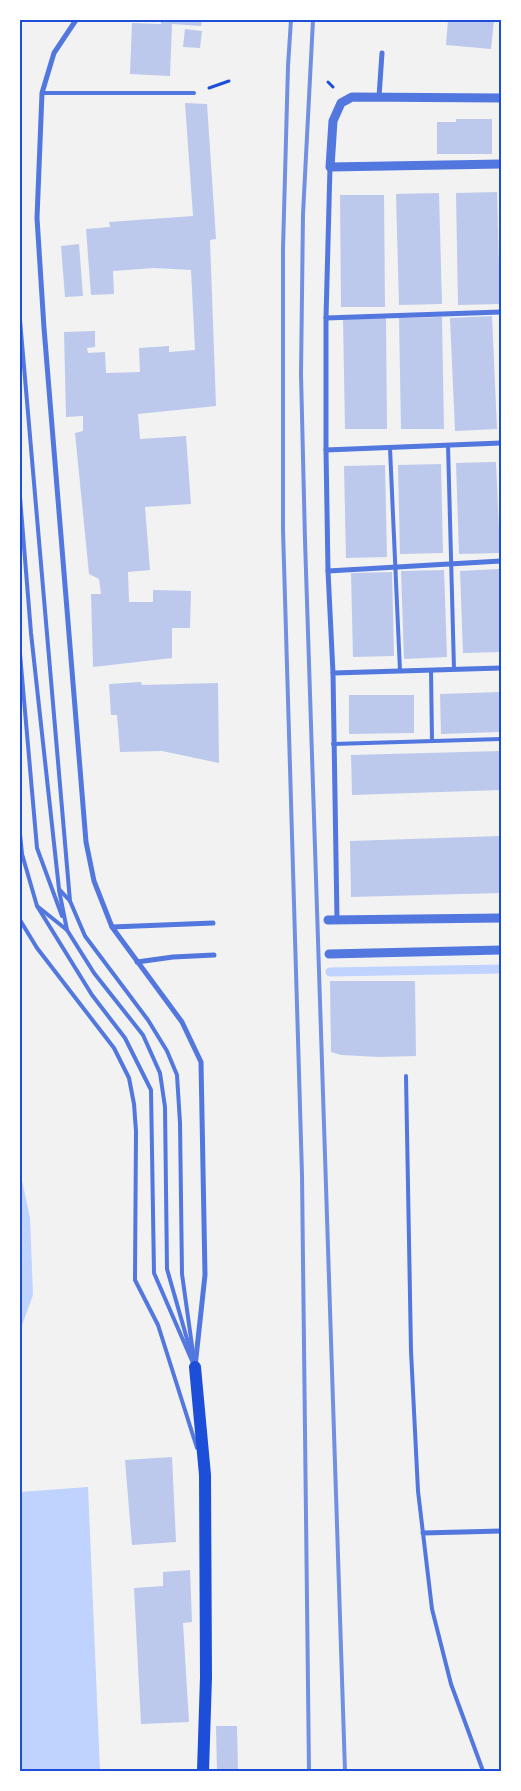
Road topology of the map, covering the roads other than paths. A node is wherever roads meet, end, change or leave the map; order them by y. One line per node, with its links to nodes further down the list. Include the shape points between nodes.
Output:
1 (76, 20): 3 (street, via 54,53)
2 (382, 53): 5 (street)
3 (42, 93): 4 (lane); 38 (street, via 37,218 86,842 94,881)
4 (194, 93)
5 (379, 97): 6 (street); 8 (street, via 352,97 341,103 333,121)
6 (501, 98)
7 (501, 164): 8 (street)
8 (330, 167): 10 (street)
9 (501, 312): 10 (street)
10 (326, 318): 15 (street)
11 (20, 320): 32 (lane)
12 (501, 443): 13 (street)
13 (448, 445): 14 (street); 18 (lane)
14 (390, 448): 15 (street); 19 (lane)
15 (326, 450): 20 (street)
16 (20, 497): 31 (lane, via 31,633)
17 (501, 561): 18 (street)
18 (451, 564): 19 (street); 24 (lane)
19 (395, 567): 20 (street); 25 (lane)
20 (328, 570): 26 (street)
21 (20, 654): 39 (lane, via 37,848)
22 (501, 668): 24 (street)
23 (431, 670): 24 (street); 25 (street); 28 (lane)
24 (454, 670)
25 (400, 671): 26 (street)
26 (333, 673): 29 (street)
27 (501, 739): 28 (lane)
28 (432, 741): 29 (lane)
29 (333, 744): 36 (street)
30 (20, 834): 33 (lane, via 22,854)
31 (59, 889): 32 (lane); 39 (lane)
32 (70, 901): 45 (lane, via 85,936 148,1020 177,1075 182,1274)
33 (37, 906): 39 (lane); 45 (lane, via 92,995 125,1038 151,1090 154,1273)
34 (501, 918): 36 (street)
35 (20, 920): 46 (lane, via 37,948 114,1048 129,1078 136,1131 135,1280 158,1325)
36 (332, 920)
37 (213, 924): 38 (street)
38 (112, 927): 43 (street)
39 (67, 930): 45 (lane, via 94,973 143,1035 160,1072 165,1107 167,1269)
40 (501, 950): 41 (street)
41 (329, 954)
42 (214, 955): 43 (street)
43 (137, 962): 45 (street, via 182,1022 202,1062 205,1274)
44 (406, 1076): 48 (lane, via 411,1351 415,1456)
45 (195, 1367): 46 (main road)
46 (205, 1475): 49 (main road)
47 (501, 1531): 48 (street)
48 (423, 1533): 50 (lane, via 432,1609 451,1684)
49 (203, 1771)
50 (483, 1771)

